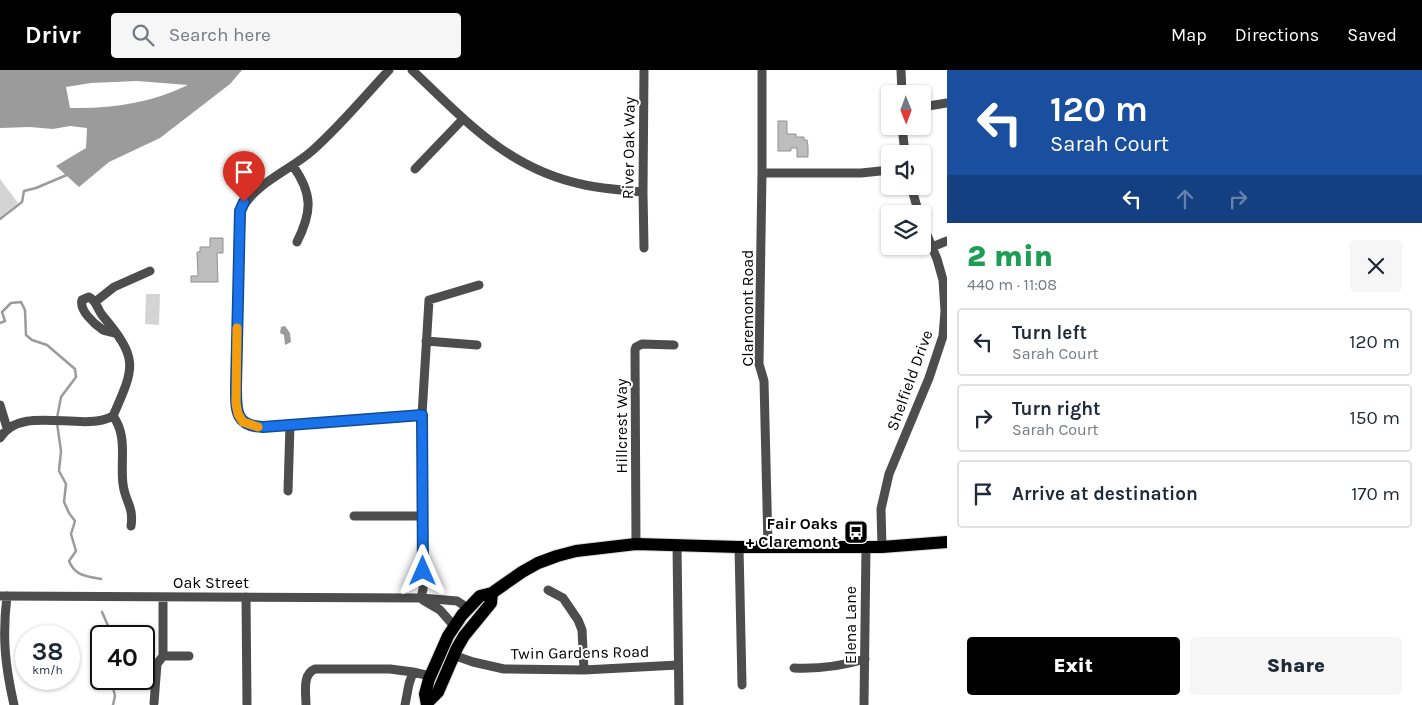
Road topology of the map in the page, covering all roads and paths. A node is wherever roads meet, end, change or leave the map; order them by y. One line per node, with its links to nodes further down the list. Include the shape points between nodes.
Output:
1 (389, 70): 10 (street, via 313,150)
2 (412, 70): 9 (street)
3 (644, 70): 14 (street, River Oak Way)
4 (762, 70): 13 (street, Claremont Road)
5 (901, 70): 6 (street)
6 (902, 85)
7 (947, 104): 8 (street)
8 (931, 105)
9 (463, 118): 11 (street); 14 (street, via 509,155 554,177 586,186)
10 (293, 166): 16 (street, via 309,198 306,222); 29 (street, via 253,193 240,211 236,387 236,410 243,422 252,426)
11 (415, 169)
12 (881, 171): 13 (street)
13 (762, 173): 40 (street, Claremont Road, via 759,364 764,381)
14 (643, 192): 18 (street, River Oak Way)
15 (947, 241): 17 (street)
16 (297, 242)
17 (932, 247): 42 (street, Shelfield Drive, via 944,290 943,336 889,474 881,509)
18 (644, 248)
19 (150, 271): 21 (street, via 114,287)
20 (479, 285): 23 (street, via 429,300)
21 (95, 302): 22 (street); 22 (street, via 89,298 82,300 81,307 103,330)
22 (115, 334): 28 (street, via 124,344 130,372)
23 (426, 342): 24 (street); 27 (street)
24 (477, 345)
25 (674, 345): 37 (street, Hillcrest Way, via 642,344 635,350)
26 (0, 405): 30 (street)
27 (422, 415): 29 (street); 34 (street)
28 (113, 416): 30 (street, via 100,420 20,422); 35 (street, via 122,435 123,483 131,508)
29 (290, 425): 32 (street)
30 (7, 428): 31 (street)
31 (0, 438)
32 (288, 491)
33 (354, 516): 34 (street)
34 (423, 516): 48 (street)
35 (131, 526)
36 (947, 542): 42 (main road)
37 (636, 544): 38 (main road); 44 (main road, via 557,556 522,572)
38 (677, 544): 39 (main road); 55 (street)
39 (739, 546): 40 (main road); 60 (street)
40 (768, 546): 41 (main road)
41 (866, 547): 42 (main road); 54 (street, Elena Lane)
42 (882, 547)
43 (548, 590): 57 (street, via 563,598 578,620 582,630)
44 (492, 593): 49 (main road, via 480,596); 51 (main road, via 491,603)
45 (3, 596): 46 (street, Oak Street); 64 (street, via 6,669)
46 (163, 597): 47 (street, Oak Street); 52 (street)
47 (246, 598): 48 (street, Oak Street); 65 (street)
48 (421, 598): 49 (street, Oak Street, via 457,601); 50 (street, via 440,610)
49 (468, 608): 50 (main road); 51 (main road, via 464,625 456,635)
50 (454, 626): 59 (main road)
51 (456, 650): 57 (street, Twin Gardens Road, via 473,662 504,669); 62 (main road, via 438,692)
52 (163, 656): 53 (street); 61 (street, via 157,664)
53 (189, 656)
54 (866, 659): 56 (street, via 836,666); 63 (street, Elena Lane)
55 (678, 665): 57 (street, Twin Gardens Road); 68 (street)
56 (794, 668)
57 (584, 670)
58 (413, 672): 59 (street); 66 (street, via 316,669 307,675); 67 (street)
59 (430, 676): 62 (main road, via 425,694)
60 (742, 685)
61 (154, 703)
62 (427, 704)
63 (864, 704)
64 (14, 705)
65 (247, 705)
66 (306, 705)
67 (405, 705)
68 (678, 705)

